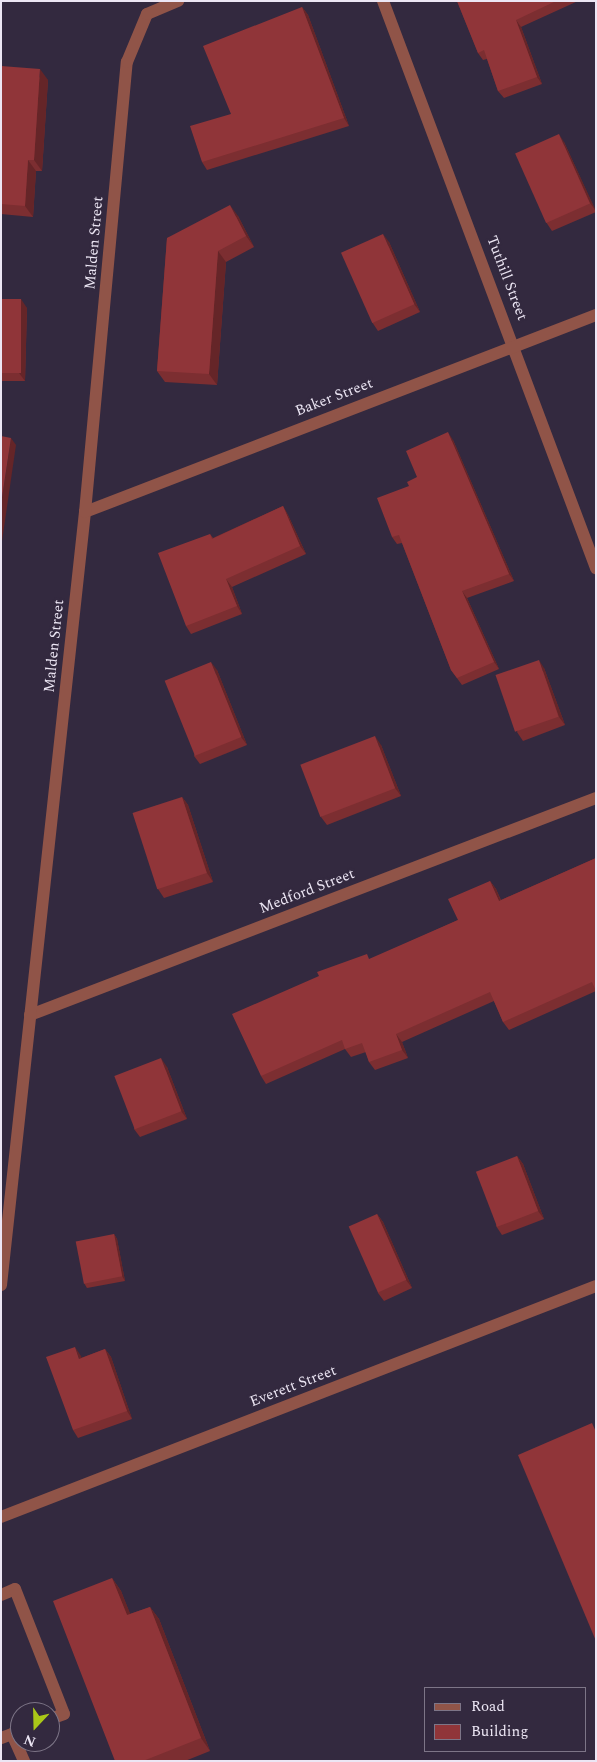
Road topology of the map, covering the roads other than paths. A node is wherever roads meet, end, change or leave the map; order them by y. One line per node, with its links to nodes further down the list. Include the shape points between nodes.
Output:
1 (178, 1): 5 (street, Malden Street, via 147,14 127,62)
2 (383, 1): 4 (street, Tuthill Street)
3 (596, 315): 4 (street, Baker Street)
4 (515, 345): 5 (street, Baker Street); 6 (street, Tuthill Street)
5 (85, 512): 8 (street, Malden Street)
6 (596, 568)
7 (596, 798): 8 (street, Medford Street)
8 (30, 1015): 9 (street, Malden Street)
9 (1, 1285)
10 (596, 1286): 11 (street, Everett Street)
11 (1, 1517)
12 (1, 1595): 13 (street, via 15,1589)
13 (59, 1702)
14 (60, 1704): 15 (street, via 64,1714)
15 (60, 1716)

